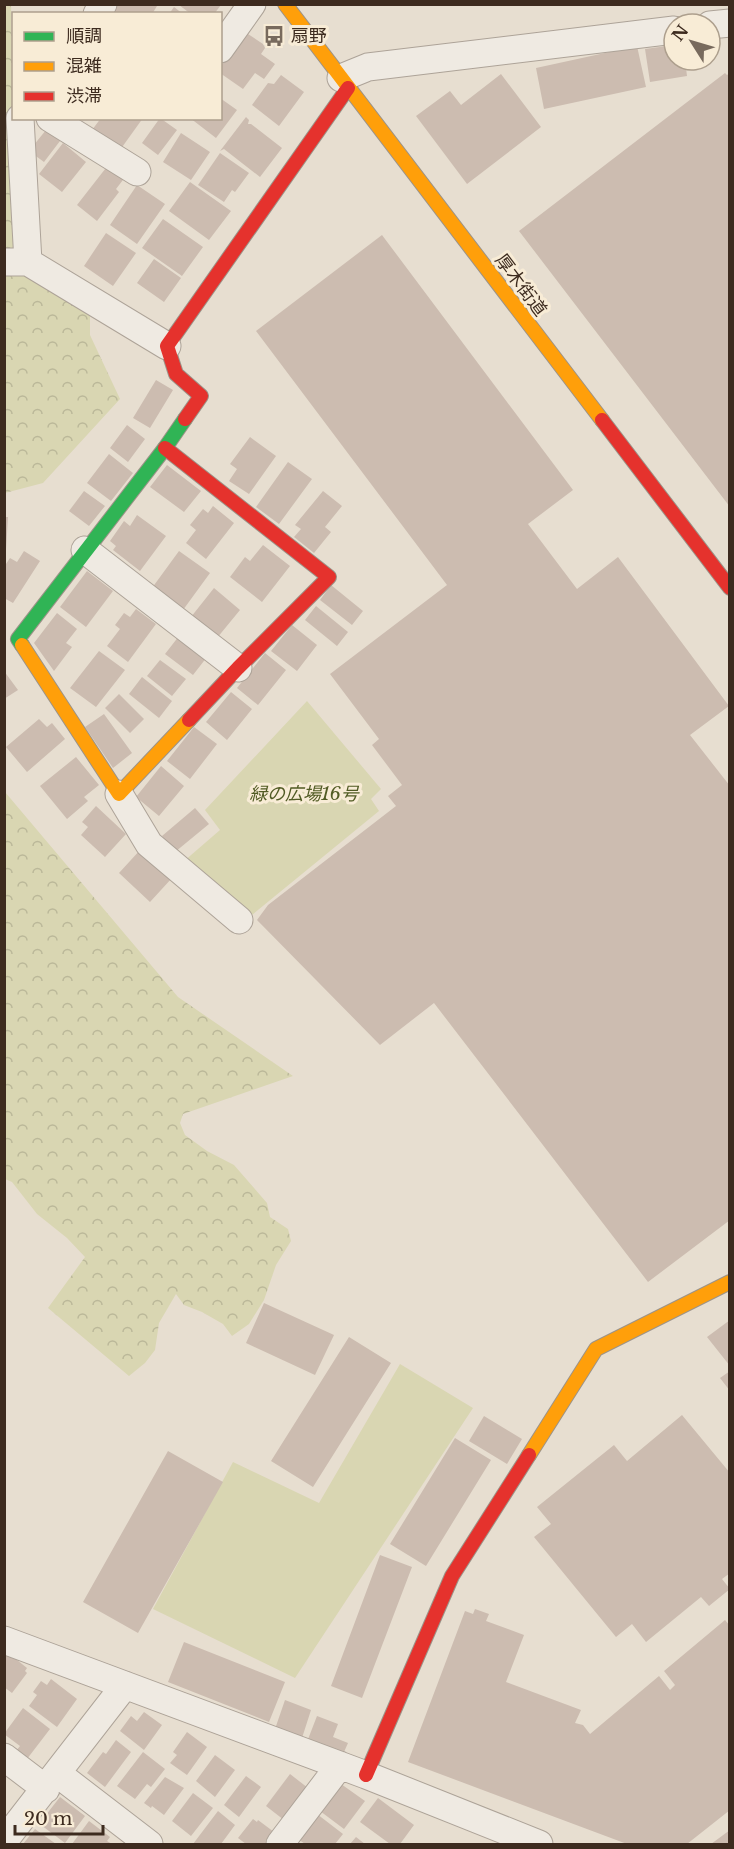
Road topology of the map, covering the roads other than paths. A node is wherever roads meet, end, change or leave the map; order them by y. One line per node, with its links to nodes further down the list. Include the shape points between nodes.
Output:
1 (252, 4): 4 (street)
2 (285, 4): 5 (street, 厚木街道)
3 (662, 31): 5 (street, via 368,67)
4 (222, 46)
5 (345, 83): 10 (street); 13 (street, 厚木街道)
6 (20, 120): 9 (street)
7 (53, 120): 8 (street)
8 (137, 172)
9 (16, 262): 10 (street)
10 (167, 346): 11 (street, via 176,374 201,396)
11 (165, 448): 12 (street); 14 (street, via 329,577)
12 (85, 550): 14 (street); 15 (street, via 18,639)
13 (729, 588)
14 (237, 668): 15 (street)
15 (119, 794): 16 (street, via 149,844)
16 (239, 920)
17 (729, 1282): 22 (street, via 596,1349 452,1576)
18 (4, 1640): 19 (street)
19 (125, 1685): 21 (street); 23 (street)
20 (4, 1757): 23 (street)
21 (340, 1766): 22 (street); 26 (street)
22 (366, 1775): 27 (street)
23 (52, 1781): 24 (street); 25 (street)
24 (4, 1841)
25 (150, 1845)
26 (280, 1845)
27 (539, 1845)

